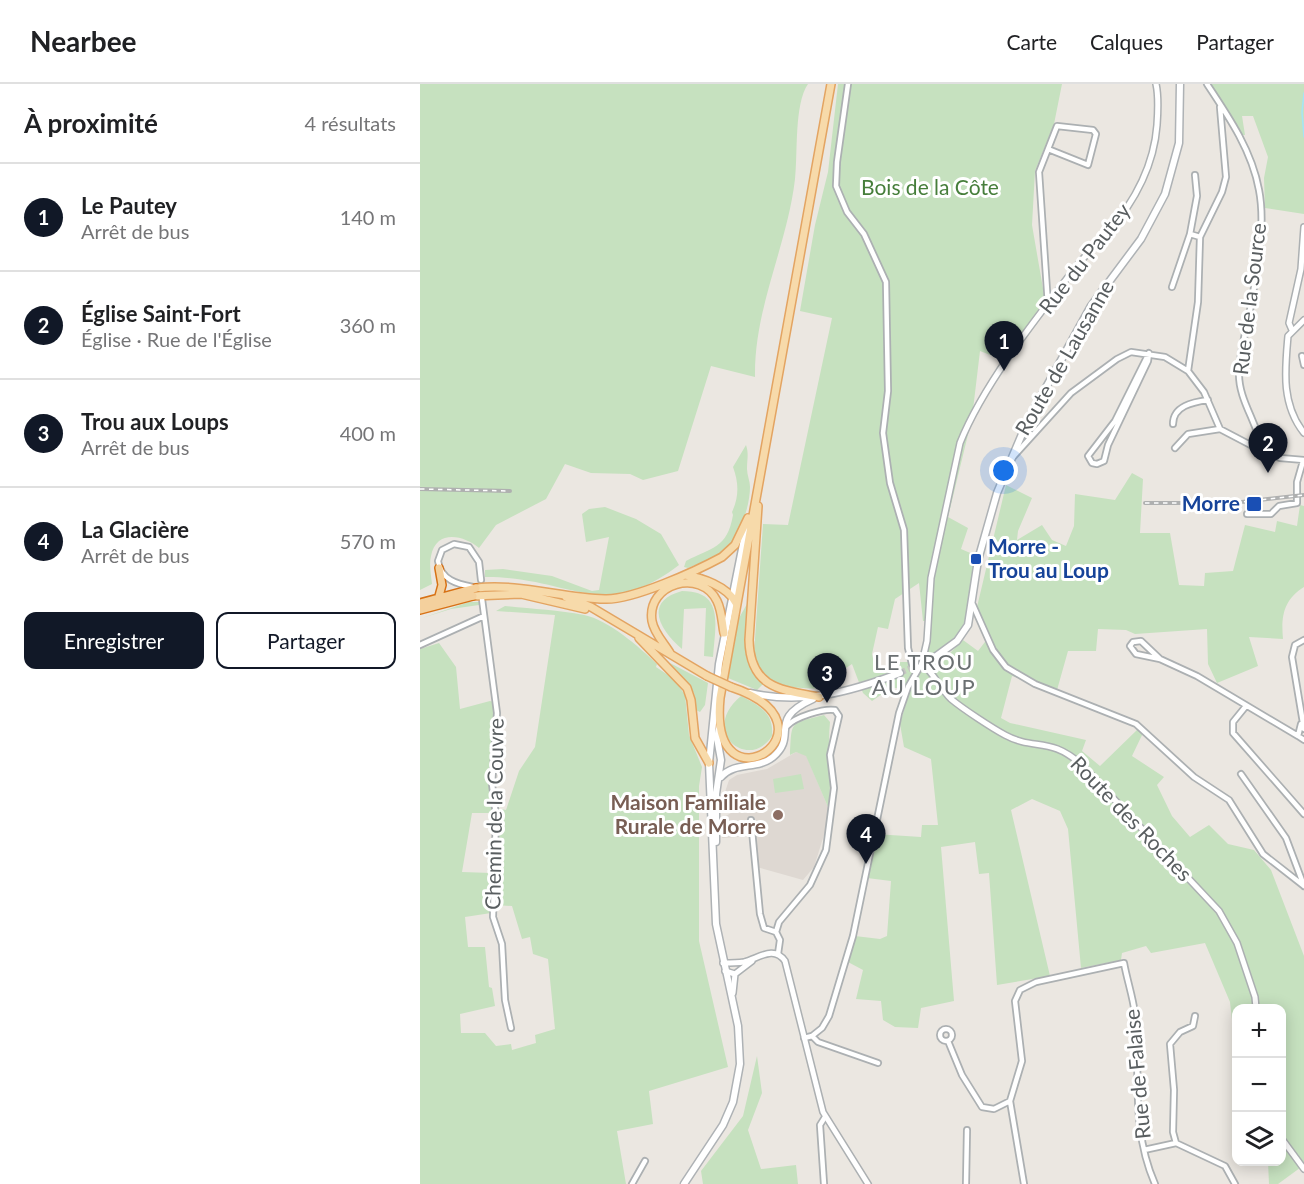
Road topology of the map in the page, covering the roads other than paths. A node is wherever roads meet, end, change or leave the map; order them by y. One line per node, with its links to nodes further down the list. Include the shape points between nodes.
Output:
1 (831, 84): 27 (main road)
2 (848, 84): 57 (street, via 836,186 886,282 888,391 883,433 890,483 903,523 908,648)
3 (1155, 84): 13 (street, Rue du Pautey, via 1156,135 1145,175 1117,221 1076,266)
4 (1178, 84): 29 (main road, Route de Lausanne, via 1181,126 1165,194 1151,222 1091,306 1037,401)
5 (1207, 84): 6 (street, Rue de la Source)
6 (1220, 104): 11 (street, via 1226,177); 26 (street, Rue de la Source, via 1241,138 1260,193 1255,281 1239,371 1243,397)
7 (1048, 149): 7 (street, via 1088,165 1096,134 1093,130 1057,126); 13 (street, via 1039,172)
8 (1196, 175): 10 (street, via 1197,196)
9 (1304, 227): 15 (street, via 1301,269 1289,323)
10 (1190, 234): 11 (street); 12 (street)
11 (1200, 237): 19 (street, via 1198,303)
12 (1172, 287)
13 (1048, 305): 56 (street, Rue du Pautey, via 978,405 960,443 931,578)
14 (1304, 320): 15 (street)
15 (1292, 330): 24 (street, via 1286,350 1287,398)
16 (1149, 353): 19 (street, via 1173,360); 20 (street); 29 (street, via 1131,352 1117,359 1071,393)
17 (1302, 356): 18 (street)
18 (1304, 365)
19 (1188, 371): 21 (street)
20 (1129, 398): 20 (street, via 1088,456 1092,463 1104,461)
21 (1208, 400): 22 (street, via 1185,406); 23 (street)
22 (1173, 422)
23 (1220, 429): 25 (street, via 1188,434); 26 (street)
24 (1304, 433)
25 (1175, 448)
26 (1262, 451): 28 (street)
27 (762, 458): 30 (main road); 32 (main road)
28 (1303, 460): 31 (street, via 1297,503 1280,506 1271,514)
29 (1007, 464): 43 (main road, Route de Lausanne, via 978,561)
30 (758, 483): 42 (main road); 60 (main road, via 750,656 768,684)
31 (1247, 514)
32 (748, 519): 34 (main road, via 727,554); 39 (main road)
33 (439, 568): 35 (street, via 442,550 454,543 465,545 477,556); 37 (street, via 452,582); 38 (highway)
34 (682, 575): 36 (main road, via 614,599); 39 (main road, via 706,581)
35 (481, 580)
36 (549, 591): 37 (main road, via 513,587); 46 (main road)
37 (475, 592): 38 (highway); 44 (highway); 46 (main road, via 540,597)
38 (439, 596): 41 (highway)
39 (731, 596): 42 (main road); 49 (main road)
40 (482, 599): 45 (street, Chemin de la Couvre)
41 (420, 603)
42 (736, 603): 64 (main road, via 720,699)
43 (973, 605): 47 (main road, Route de Lausanne); 48 (street)
44 (420, 610)
45 (484, 616): 52 (street); 87 (street, Chemin de la Couvre, via 497,723 492,784 496,816 493,917 502,944)
46 (604, 616): 50 (main road)
47 (968, 625): 48 (street); 54 (main road, Route de Lausanne, via 957,642)
48 (981, 627): 77 (street, via 997,658 1016,675 1136,724 1194,777 1229,800 1263,854)
49 (724, 633): 53 (main road, via 718,604 710,591 698,584 675,584 660,594 652,612 654,627); 68 (main road)
50 (635, 634): 53 (main road); 69 (main road, via 687,688 695,738)
51 (1304, 640): 66 (street, via 1294,645 1292,657)
52 (420, 645)
53 (671, 655): 59 (main road, bridge, via 707,676)
54 (935, 657)
55 (1160, 659): 55 (street, via 1141,641 1130,646 1136,654); 62 (street)
56 (922, 663): 57 (street); 85 (street, Route des Roches, via 949,697 997,730 1019,740 1057,747 1082,765 1219,911 1237,943)
57 (918, 670): 88 (street, via 899,713 853,936 829,1016)
58 (900, 673): 60 (main road)
59 (750, 693): 60 (main road, via 784,698); 64 (main road, via 777,721 778,734 771,750 759,758 739,756 727,746)
60 (819, 697): 61 (main road)
61 (801, 705): 63 (street); 65 (main road, via 788,715)
62 (1245, 705): 66 (street); 74 (street, via 1233,722 1233,733)
63 (804, 716): 65 (street); 78 (street, via 830,709 838,716 830,755 832,819 818,870 798,903 779,922)
64 (720, 726): 70 (main road, via 717,738)
65 (785, 728): 71 (main road, via 782,746 770,759)
66 (1302, 731): 67 (street)
67 (1304, 742)
68 (710, 751): 69 (main road); 70 (main road)
69 (709, 763): 76 (main road)
70 (721, 763): 71 (main road); 73 (main road)
71 (733, 768): 73 (main road)
72 (1240, 774): 77 (street, via 1289,843)
73 (720, 777): 76 (main road)
74 (1304, 814)
75 (751, 820): 78 (street, via 760,914 764,928)
76 (714, 866): 81 (main road, via 715,913)
77 (1304, 886)
78 (776, 932): 79 (street, via 780,940)
79 (778, 954): 80 (street, via 769,952); 89 (street, via 789,972)
80 (755, 958): 81 (street); 83 (street)
81 (723, 963): 82 (main road)
82 (725, 971): 83 (street); 84 (main road)
83 (735, 974): 84 (street)
84 (732, 1000): 101 (main road, via 740,1064 733,1102 723,1125)
85 (1256, 1004)
86 (1195, 1016): 95 (street, via 1193,1026 1180,1032 1170,1044)
87 (511, 1028)
88 (812, 1036): 89 (street); 91 (street, via 818,1042)
89 (804, 1038): 93 (street)
90 (948, 1041): 92 (street, via 962,1075 982,1107 989,1110)
91 (878, 1063)
92 (1010, 1101): 97 (street, Rue de Falaise, via 1022,1061 1015,1001 1020,990 1036,982 1124,963 1134,1012 1136,1101); 105 (street)
93 (825, 1117): 102 (street, via 820,1125); 103 (street)
94 (967, 1130): 104 (street)
95 (1176, 1143): 97 (street); 107 (street, via 1225,1166)
96 (1286, 1146): 99 (street)
97 (1144, 1150): 106 (street, Rue de Falaise)
98 (645, 1161): 100 (street)
99 (1304, 1169)
100 (632, 1184)
101 (684, 1184)
102 (824, 1184)
103 (868, 1184)
104 (966, 1184)
105 (1024, 1184)
106 (1155, 1184)
107 (1235, 1184)

